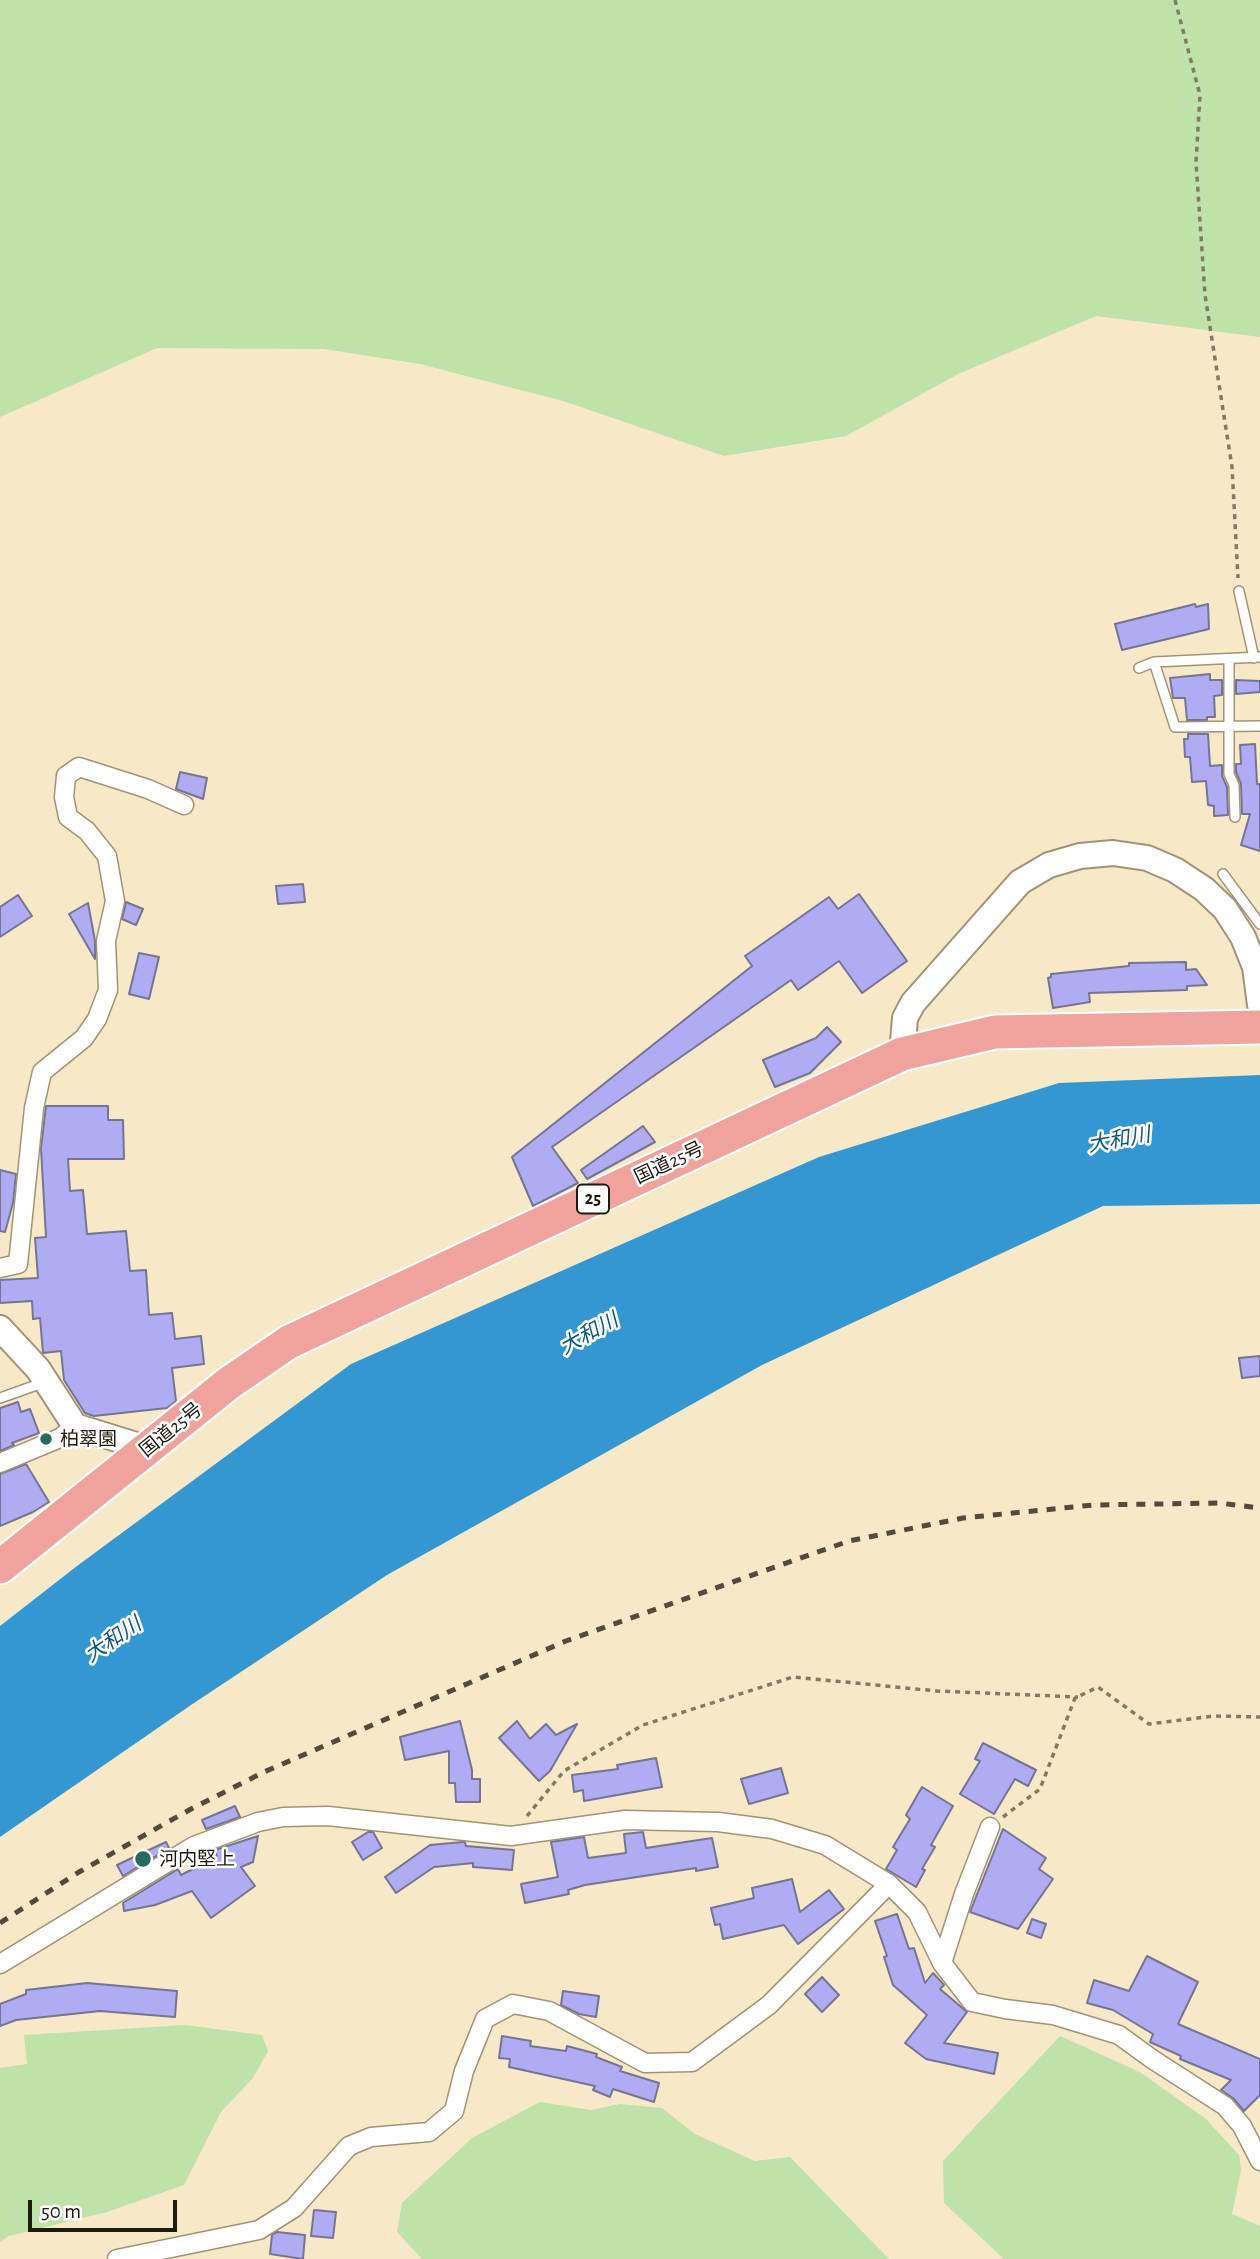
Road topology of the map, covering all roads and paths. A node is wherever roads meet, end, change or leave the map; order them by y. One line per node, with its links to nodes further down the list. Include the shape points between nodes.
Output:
1 (1175, 0): 2 (path, via 1200,94 1196,162 1205,295 1232,467)
2 (1239, 591): 3 (lane)
3 (1257, 657): 4 (lane)
4 (1229, 659): 5 (lane); 8 (lane)
5 (1154, 662): 6 (lane); 8 (lane, via 1175,727)
6 (1139, 668)
7 (1260, 726): 8 (lane)
8 (1229, 727): 10 (lane)
9 (184, 805): 17 (street, via 79,767 66,776 68,817 87,831 107,856 115,901 106,941 108,990 84,1038 42,1072 18,1264)
10 (1235, 817)
11 (1223, 874): 12 (lane)
12 (1260, 924)
13 (1259, 996): 14 (street); 16 (street, via 1255,967 1243,937 1226,909 1204,889 1147,858 1113,853 1080,856 1049,865 1020,882 913,1003 905,1018)
14 (1260, 1005)
15 (1260, 1027): 16 (highway, 国道25号 / 25, via 995,1032)
16 (902, 1054): 22 (highway, 国道25号 / 25, via 289,1342 229,1383)
17 (0, 1268)
18 (0, 1328): 19 (street)
19 (46, 1381): 20 (lane); 21 (street)
20 (0, 1398)
21 (75, 1426): 22 (street); 23 (street, via 60,1438)
22 (149, 1449): 24 (highway, 国道25号 / 25)
23 (0, 1463)
24 (0, 1567)
25 (1078, 1697): 26 (path, via 1098,1687 1149,1724 1214,1716); 27 (path, via 1040,1789); 28 (path, via 937,1691 793,1677 643,1726 564,1771)
26 (1260, 1717)
27 (990, 1827): 30 (street)
28 (511, 1836): 29 (street, via 625,1820 718,1822 772,1829 825,1845); 31 (street, via 328,1816 258,1822 194,1846)
29 (889, 1884): 30 (street, via 917,1912); 33 (street, via 769,2005 692,2062 645,2063 549,2011 513,2004 485,2019 454,2111 429,2132 371,2137 349,2146 294,2208 259,2230)
30 (942, 1963): 32 (street, via 972,2002 1053,2015 1119,2035 1225,2106 1242,2126)
31 (0, 1964)
32 (1260, 2161)
33 (117, 2259)

